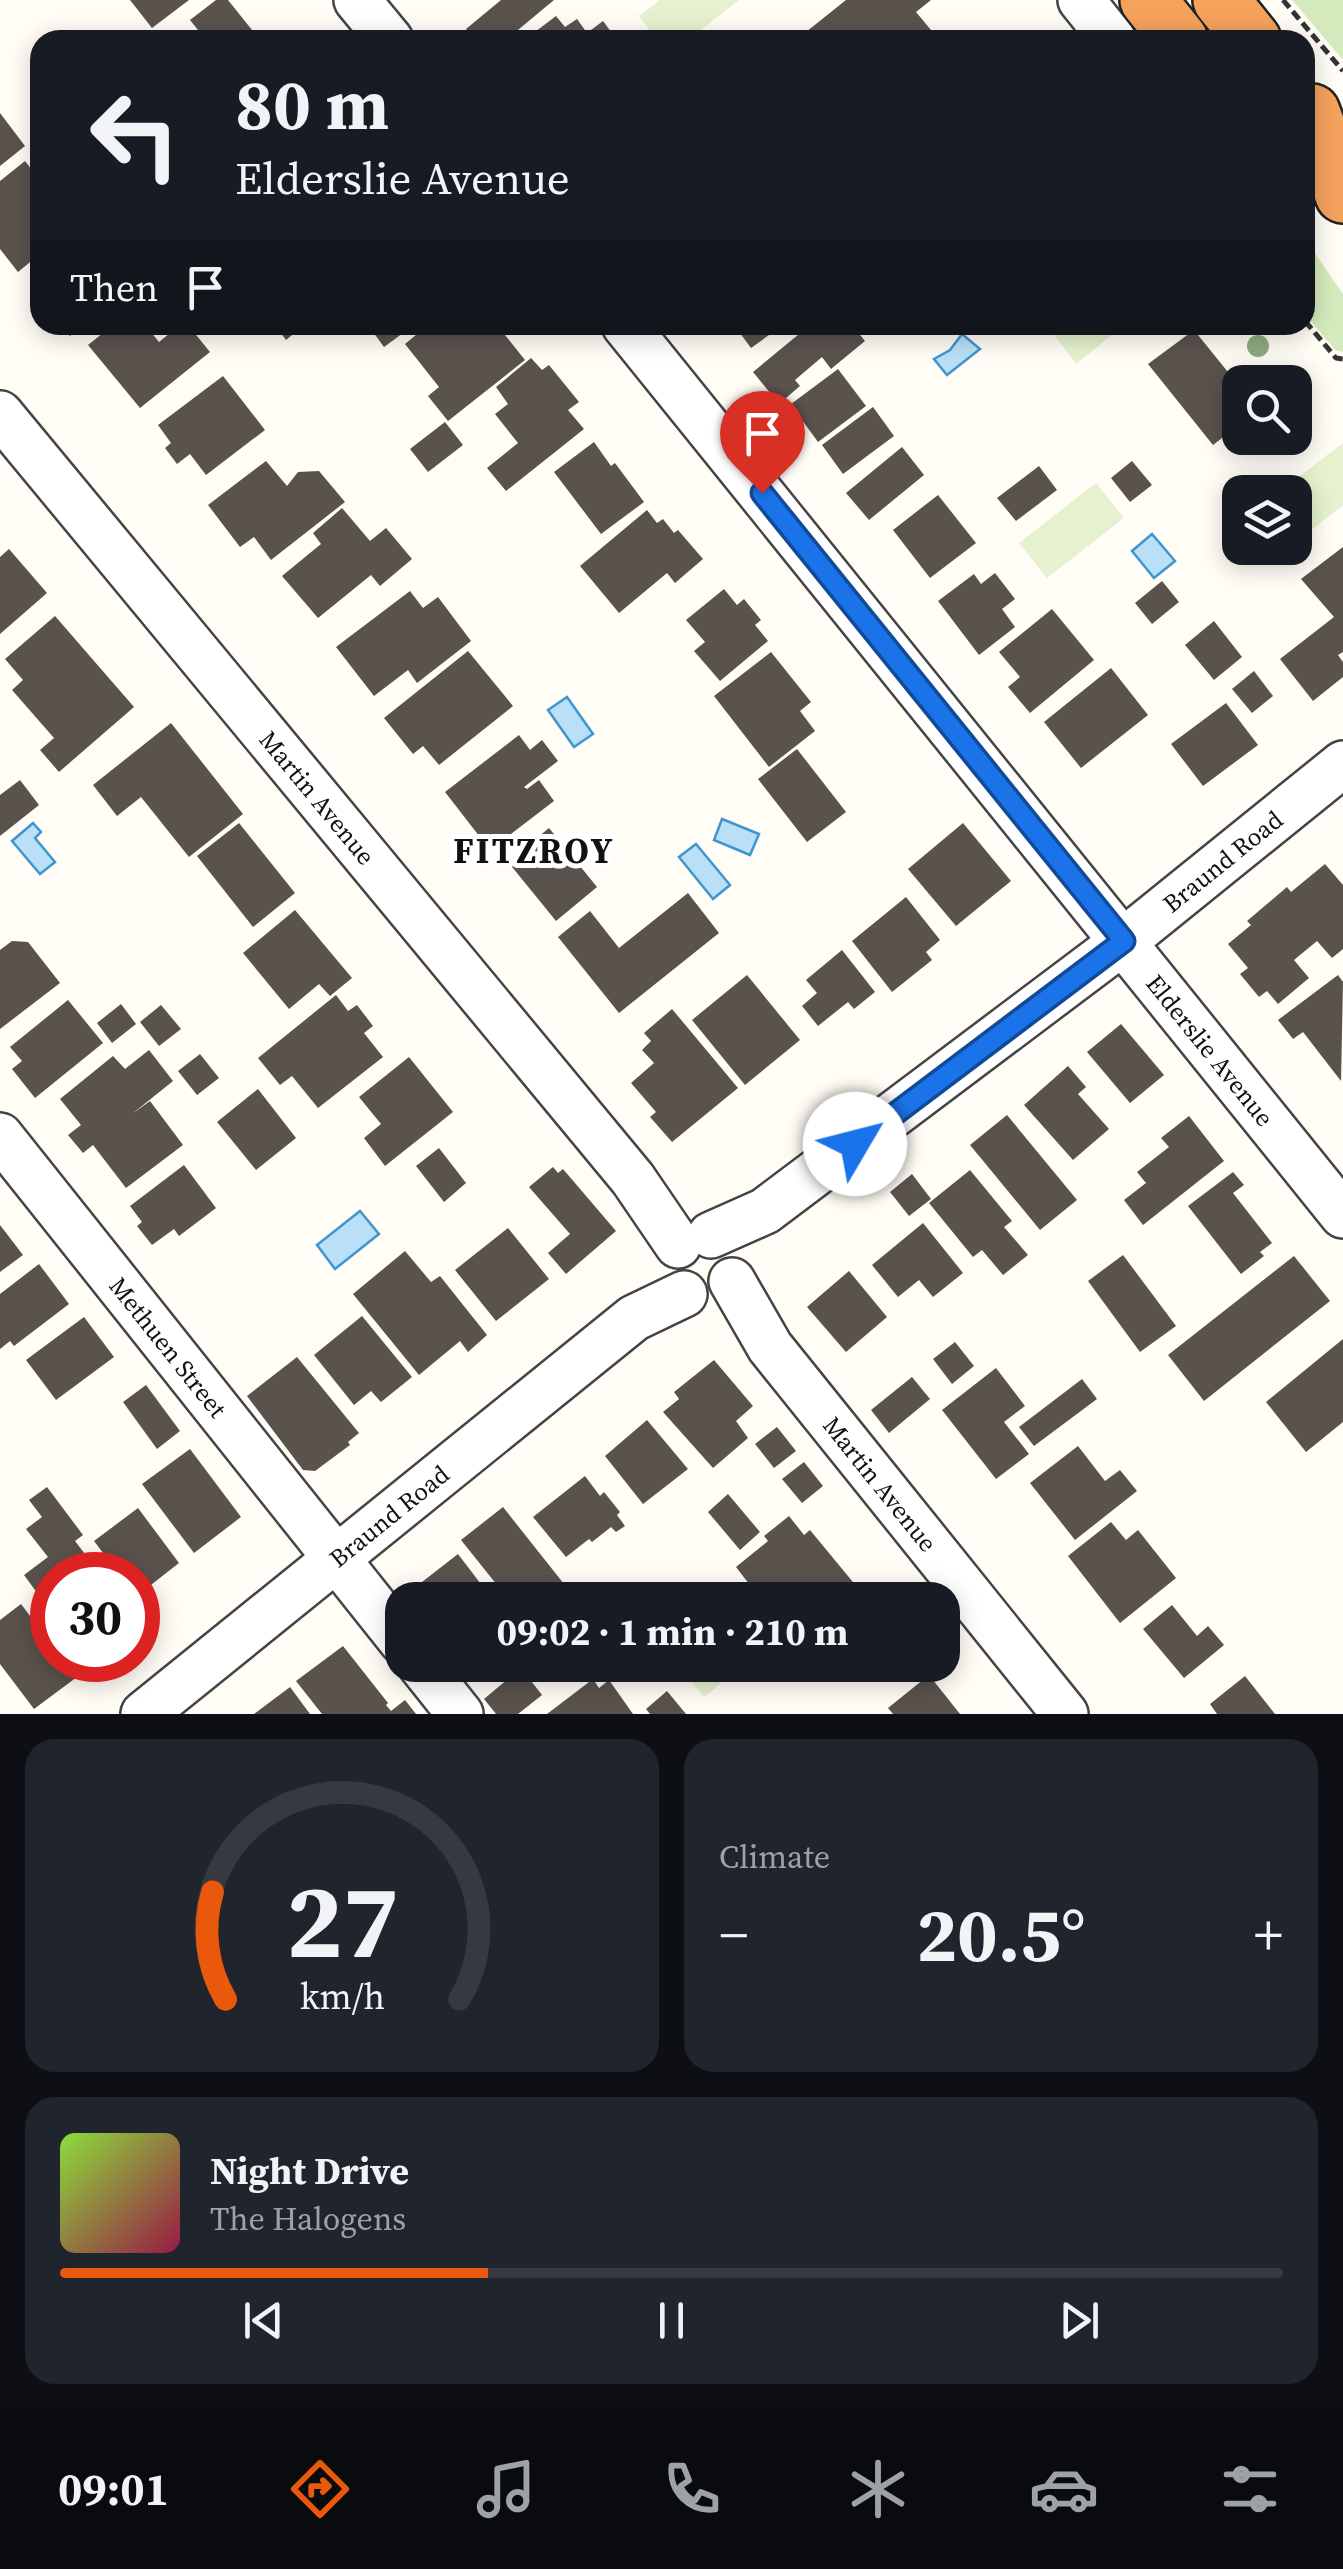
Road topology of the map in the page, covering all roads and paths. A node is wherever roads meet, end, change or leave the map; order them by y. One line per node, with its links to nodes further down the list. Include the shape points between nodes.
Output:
1 (357, 0): 7 (street)
2 (1081, 0): 8 (street)
3 (1148, 0): 9 (highway)
4 (1175, 0): 10 (highway)
5 (1220, 0): 11 (highway)
6 (1283, 0): 12 (path)
7 (382, 30)
8 (1105, 30)
9 (1172, 30)
10 (1188, 30)
11 (1245, 30)
12 (1295, 30)
13 (1315, 81): 14 (path)
14 (1326, 109): 15 (highway)
15 (1343, 195)
16 (1315, 205): 17 (highway)
17 (1343, 240)
18 (1315, 333): 20 (path)
19 (633, 335): 23 (street, Elderslie Avenue)
20 (1343, 359)
21 (0, 414): 26 (street, Martin Avenue)
22 (1343, 764): 23 (street, Braund Road)
23 (1124, 941): 25 (street, Elderslie Avenue); 26 (street, Braund Road)
24 (0, 1136): 27 (street, Methuen Street)
25 (1343, 1214)
26 (701, 1265): 27 (street, Braund Road); 32 (street, Martin Avenue)
27 (339, 1559): 28 (street, Methuen Street); 30 (street, Braund Road)
28 (385, 1619)
29 (435, 1682): 31 (street)
30 (144, 1714)
31 (460, 1714)
32 (1065, 1714)

